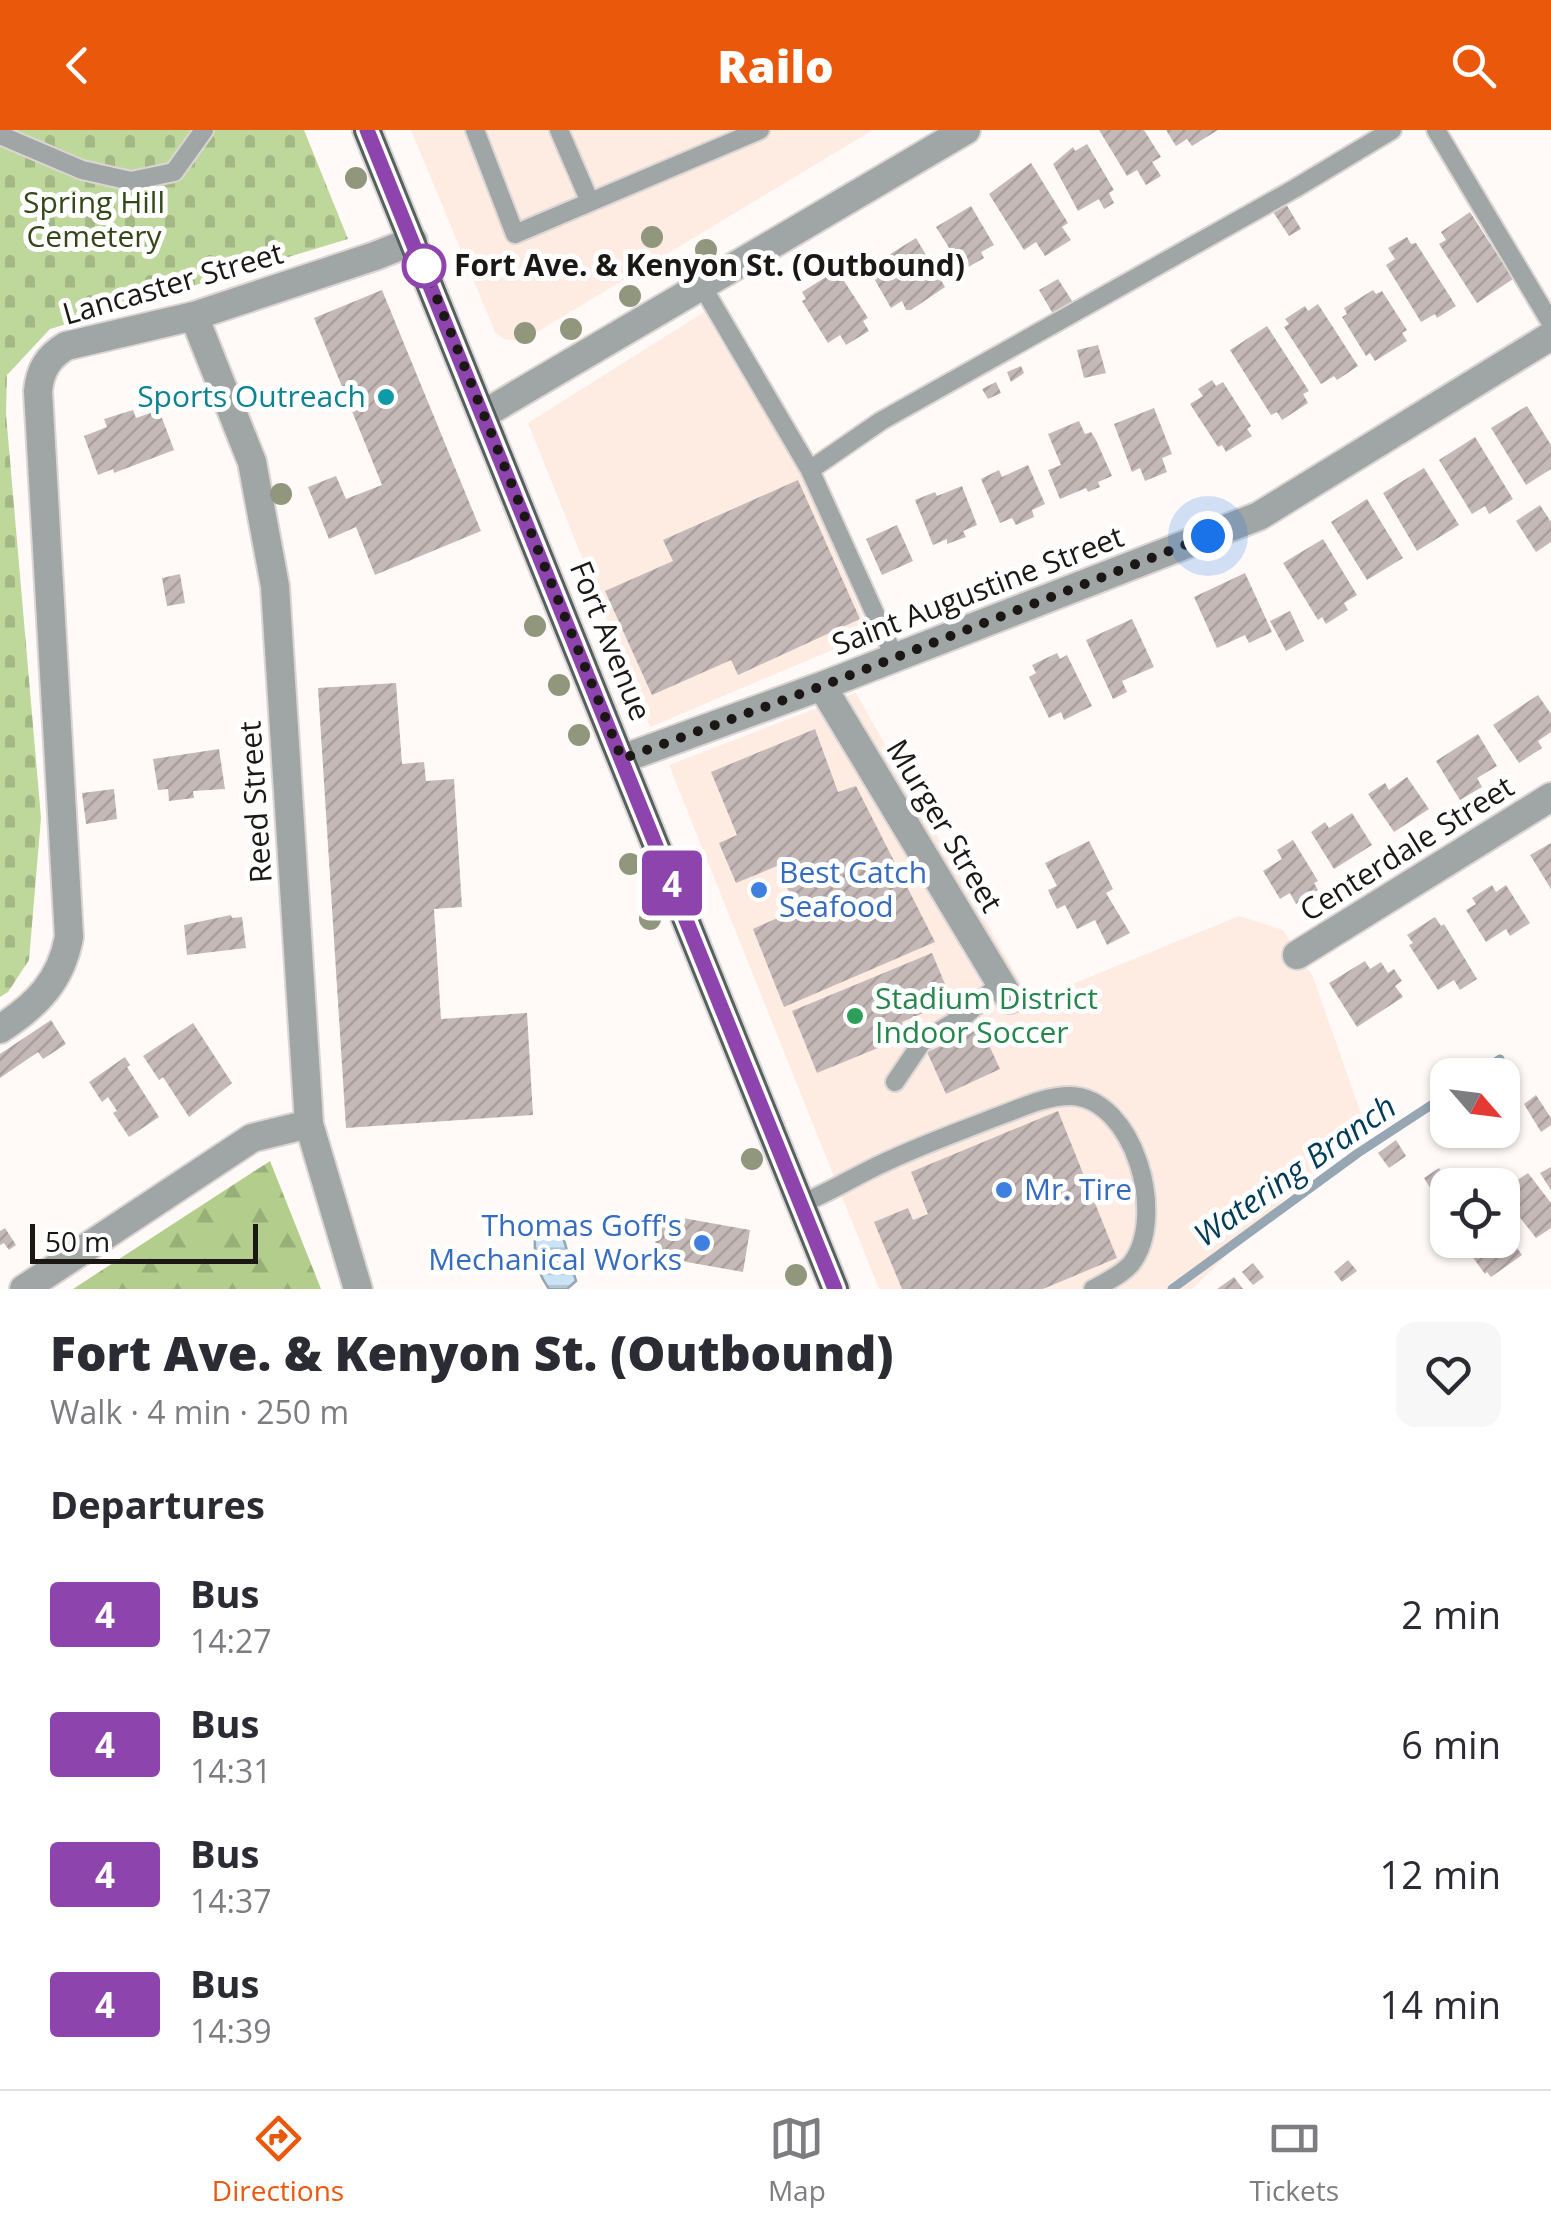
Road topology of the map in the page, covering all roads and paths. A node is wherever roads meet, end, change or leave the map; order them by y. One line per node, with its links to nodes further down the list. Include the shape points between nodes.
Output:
1 (204, 130): 9 (lane, via 174,172 131,181 82,170)
2 (367, 130): 11 (main road, Fort Avenue)
3 (475, 130): 10 (lane, via 516,234)
4 (559, 130): 10 (lane)
5 (760, 130): 10 (lane)
6 (966, 130): 12 (street)
7 (1392, 130): 17 (lane, via 881,420)
8 (1436, 130): 14 (lane)
9 (0, 135)
10 (590, 202)
11 (413, 241): 13 (street, Lancaster Street); 16 (main road, Fort Avenue)
12 (702, 286): 16 (street); 17 (lane)
13 (194, 316): 24 (street, Lancaster Street, via 66,346 39,380 70,937 53,983); 26 (street, Reed Street, via 252,462 275,586)
14 (1551, 323)
15 (1551, 336): 18 (street, Saint Augustine Street, via 1259,516)
16 (484, 414): 20 (main road, Fort Avenue)
17 (810, 470): 18 (lane)
18 (894, 658): 19 (street, Saint Augustine Street)
19 (822, 686): 20 (street, Saint Augustine Street); 23 (street, Murger Street)
20 (622, 759): 27 (main road, Fort Avenue)
21 (1551, 798): 22 (street, Centerdale Street)
22 (1297, 955)
23 (1005, 991): 25 (lane, via 922,1042)
24 (0, 1029)
25 (895, 1082)
26 (310, 1124): 28 (street, via 252,1138); 29 (street, Reed Street)
27 (800, 1204): 30 (main road, Fort Avenue); 31 (lane, via 928,1144 1035,1102 1072,1096 1104,1109 1136,1151 1144,1183 1144,1240 1130,1264)
28 (24, 1289)
29 (358, 1289)
30 (835, 1289)
31 (1093, 1289)

